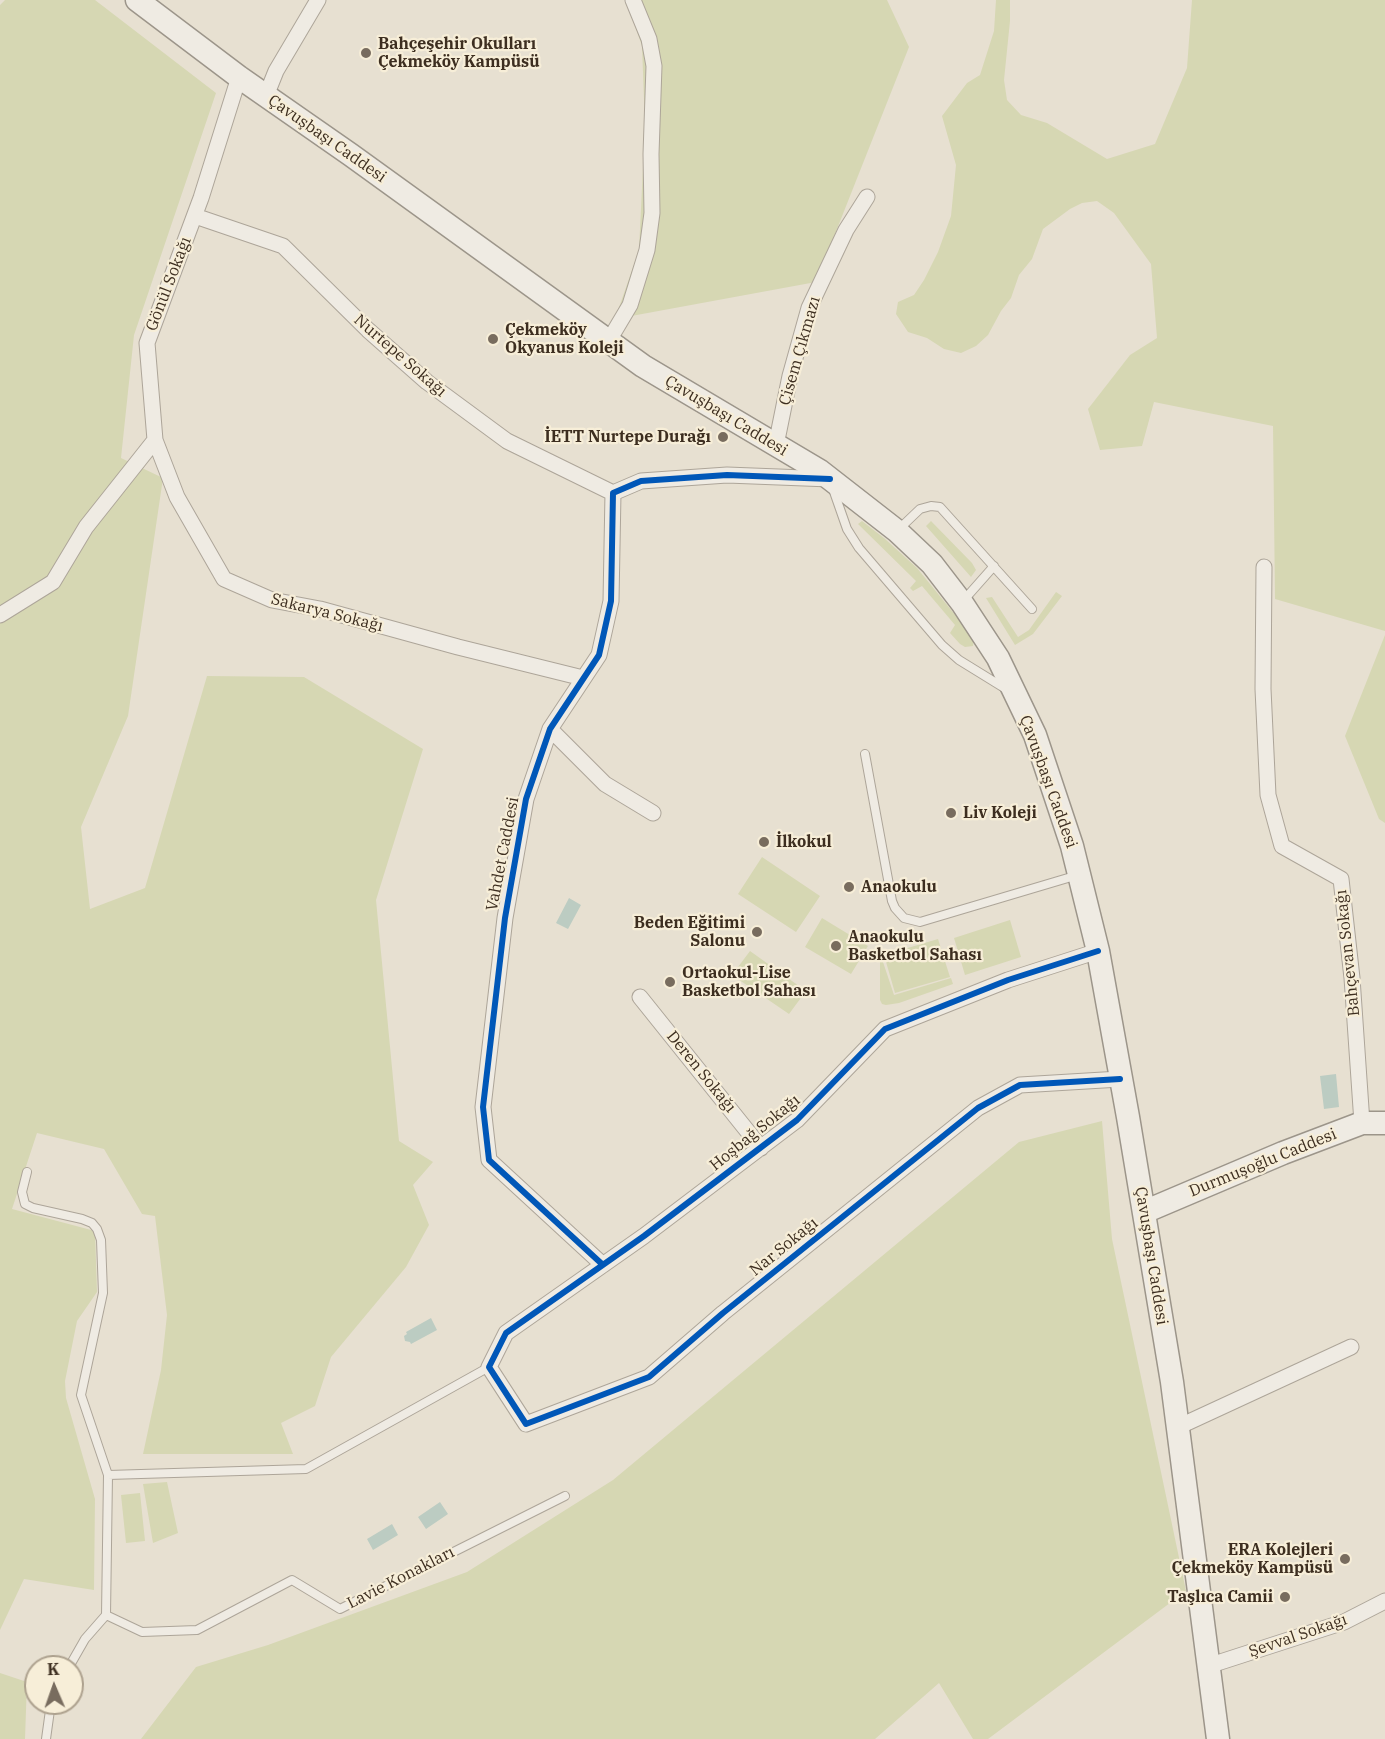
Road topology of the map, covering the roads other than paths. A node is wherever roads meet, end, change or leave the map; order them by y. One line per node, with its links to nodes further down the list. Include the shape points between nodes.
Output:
1 (137, 0): 4 (main road, Çavuşbaşı Caddesi)
2 (318, 0): 5 (street, via 276,71)
3 (633, 0): 8 (street, via 649,39 654,66 652,213 647,250 630,305)
4 (239, 77): 5 (main road, Çavuşbaşı Caddesi); 7 (street, Gönül Sokağı)
5 (266, 96): 8 (main road, Çavuşbaşı Caddesi)
6 (867, 198): 10 (street, Çisem Çıkmazı, via 846,230 809,308)
7 (195, 216): 9 (street, Gönül Sokağı, via 147,343); 12 (street, Nurtepe Sokağı, via 283,246 368,330 428,382 507,441)
8 (608, 342): 10 (main road, Çavuşbaşı Caddesi)
9 (155, 440): 18 (street, via 86,527 53,582); 19 (street, Sakarya Sokağı, via 177,497 224,579 272,600)
10 (776, 445): 11 (main road, Çavuşbaşı Caddesi)
11 (830, 479): 12 (street, via 727,475 641,482); 13 (main road, Çavuşbaşı Caddesi); 20 (lane, via 847,529 859,548 942,645)
12 (613, 493): 19 (street, Vahdet Caddesi, via 611,601 599,655)
13 (897, 531): 14 (lane, via 920,509 940,507); 16 (main road, Çavuşbaşı Caddesi, via 932,564)
14 (994, 567): 16 (lane); 17 (lane)
15 (1264, 567): 28 (street, Bahçevan Sokağı, via 1263,688 1268,795 1282,846 1341,879)
16 (962, 603): 20 (main road, Çavuşbaşı Caddesi, via 998,658)
17 (1032, 609)
18 (0, 615)
19 (583, 678): 21 (street, Vahdet Caddesi)
20 (1015, 694): 24 (main road, Çavuşbaşı Caddesi, via 1035,735)
21 (550, 729): 23 (street, via 605,784); 33 (street, Vahdet Caddesi, via 526,800 505,918 483,1107 489,1160)
22 (865, 754): 24 (lane, via 892,901 904,918 920,922)
23 (653, 813)
24 (1079, 874): 25 (main road, Çavuşbaşı Caddesi)
25 (1098, 951): 27 (main road, Çavuşbaşı Caddesi); 30 (street, Hoşbağ Sokağı, via 1008,980 885,1029 797,1120)
26 (640, 997): 30 (street, Deren Sokağı)
27 (1120, 1079): 32 (main road, Çavuşbaşı Caddesi); 35 (street, Nar Sokağı, via 1020,1085 978,1108 649,1377 526,1424)
28 (1362, 1123): 29 (main road, Durmuşoğlu Caddesi); 32 (main road, Durmuşoğlu Caddesi)
29 (1385, 1124)
30 (761, 1148): 33 (street, Hoşbağ Sokağı)
31 (27, 1172): 37 (lane, via 22,1192 25,1204 92,1223 101,1240 103,1293 81,1395)
32 (1144, 1212): 36 (main road, Çavuşbaşı Caddesi)
33 (603, 1265): 35 (street, Hoşbağ Sokağı, via 506,1333)
34 (1351, 1347): 36 (street)
35 (489, 1367): 37 (lane, via 306,1469)
36 (1178, 1427): 42 (main road, Çavuşbaşı Caddesi)
37 (108, 1475): 40 (lane)
38 (565, 1496): 40 (lane, Lavie Konakları, via 340,1609 292,1580 197,1630 142,1632)
39 (1385, 1600): 42 (street, Şevval Sokağı, via 1344,1622)
40 (106, 1615): 41 (lane)
41 (76, 1655)
42 (1208, 1666): 45 (main road, Çavuşbaşı Caddesi)
43 (49, 1715): 44 (lane)
44 (46, 1739)
45 (1218, 1739)

